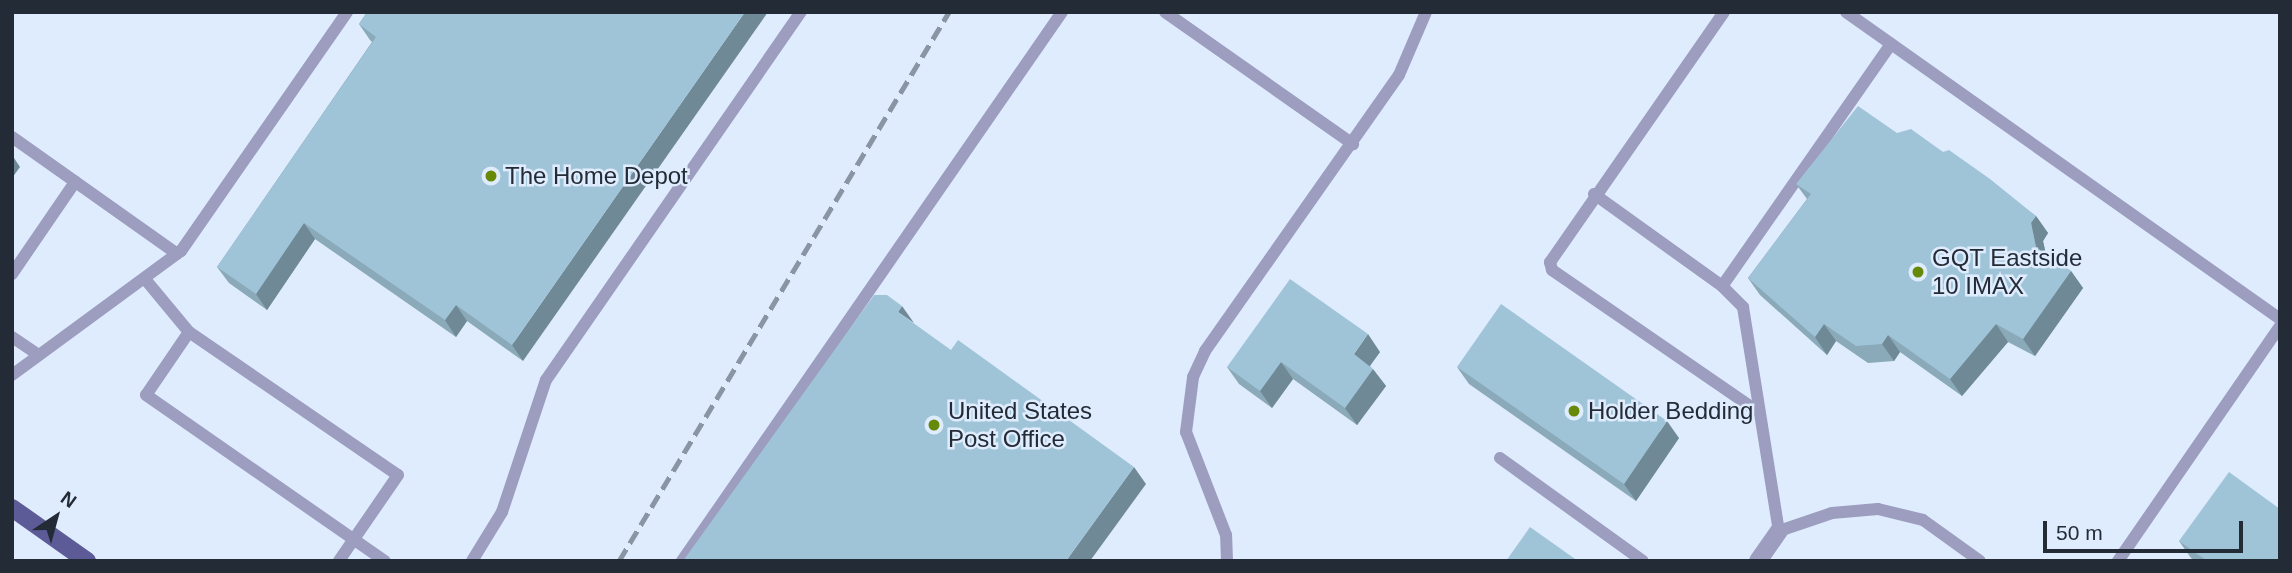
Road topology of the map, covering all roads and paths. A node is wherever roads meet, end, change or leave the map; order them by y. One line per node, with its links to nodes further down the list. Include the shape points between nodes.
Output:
1 (347, 12): 13 (lane)
2 (801, 12): 31 (lane, via 546,380 502,512)
3 (1062, 12): 32 (lane)
4 (1165, 12): 10 (lane)
5 (1426, 12): 10 (lane, via 1399,75)
6 (1724, 12): 12 (lane)
7 (1846, 12): 8 (lane)
8 (1891, 44): 16 (lane); 17 (lane)
9 (12, 137): 11 (lane)
10 (1353, 144): 33 (lane, via 1205,351 1193,377 1186,432 1226,535)
11 (75, 182): 13 (lane); 14 (lane)
12 (1594, 194): 16 (lane); 23 (lane, via 1551,254 1552,270)
13 (177, 254): 15 (lane)
14 (12, 274)
15 (145, 279): 19 (lane); 21 (lane)
16 (1722, 286): 23 (lane, via 1743,307)
17 (2280, 319)
18 (2280, 326): 37 (lane)
19 (189, 332): 27 (lane, via 146,395); 27 (lane, via 398,475)
20 (12, 337): 21 (lane)
21 (39, 355): 22 (lane)
22 (12, 374)
23 (1755, 410): 26 (lane)
24 (1500, 458): 34 (lane)
25 (12, 508): 28 (main road)
26 (1779, 531): 35 (street); 36 (lane, via 1832,513 1878,509 1923,520)
27 (354, 539): 29 (lane); 30 (lane)
28 (87, 561)
29 (339, 561)
30 (386, 561)
31 (472, 561)
32 (682, 561)
33 (1227, 561)
34 (1643, 561)
35 (1758, 561)
36 (1980, 561)
37 (2118, 561)

